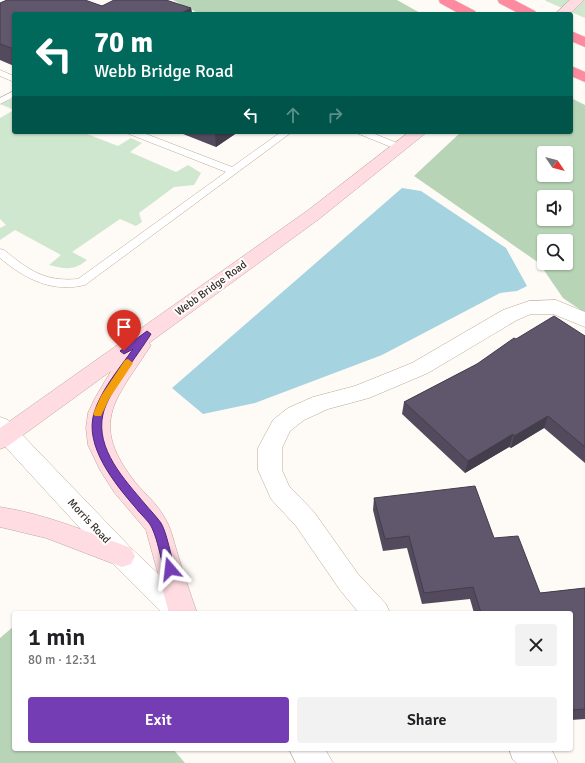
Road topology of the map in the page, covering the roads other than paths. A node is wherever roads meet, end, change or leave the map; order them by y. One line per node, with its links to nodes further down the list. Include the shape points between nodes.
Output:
1 (445, 0): 4 (highway)
2 (504, 0): 5 (highway)
3 (578, 0): 6 (street)
4 (466, 12)
5 (526, 12)
6 (564, 12)
7 (573, 37): 8 (highway)
8 (585, 43)
9 (573, 71): 12 (highway)
10 (0, 73): 11 (lane)
11 (12, 78)
12 (585, 78)
13 (12, 95): 14 (lane)
14 (0, 101)
15 (137, 134): 20 (lane)
16 (284, 134): 20 (lane)
17 (367, 134): 19 (lane)
18 (416, 134): 19 (street, Webb Bridge Road)
19 (399, 147): 23 (street, Webb Bridge Road, via 313,215)
20 (234, 171): 21 (lane, via 81,282 51,283 26,274)
21 (0, 252)
22 (585, 320): 29 (street, via 556,307 529,308 510,315 420,368 361,392 321,403 296,414 281,426 270,448 270,470 280,492 305,518 349,582)
23 (147, 334): 24 (street, Webb Bridge Road); 28 (street, via 104,398 98,414 97,430 99,445 109,465 156,525)
24 (3, 434): 26 (street, Morris Road)
25 (0, 517): 26 (street, via 45,526)
26 (122, 556): 27 (street, Morris Road)
27 (178, 611)
28 (182, 611)
29 (374, 611)
30 (306, 751): 32 (street)
31 (527, 751): 33 (street)
32 (317, 763)
33 (542, 763)

